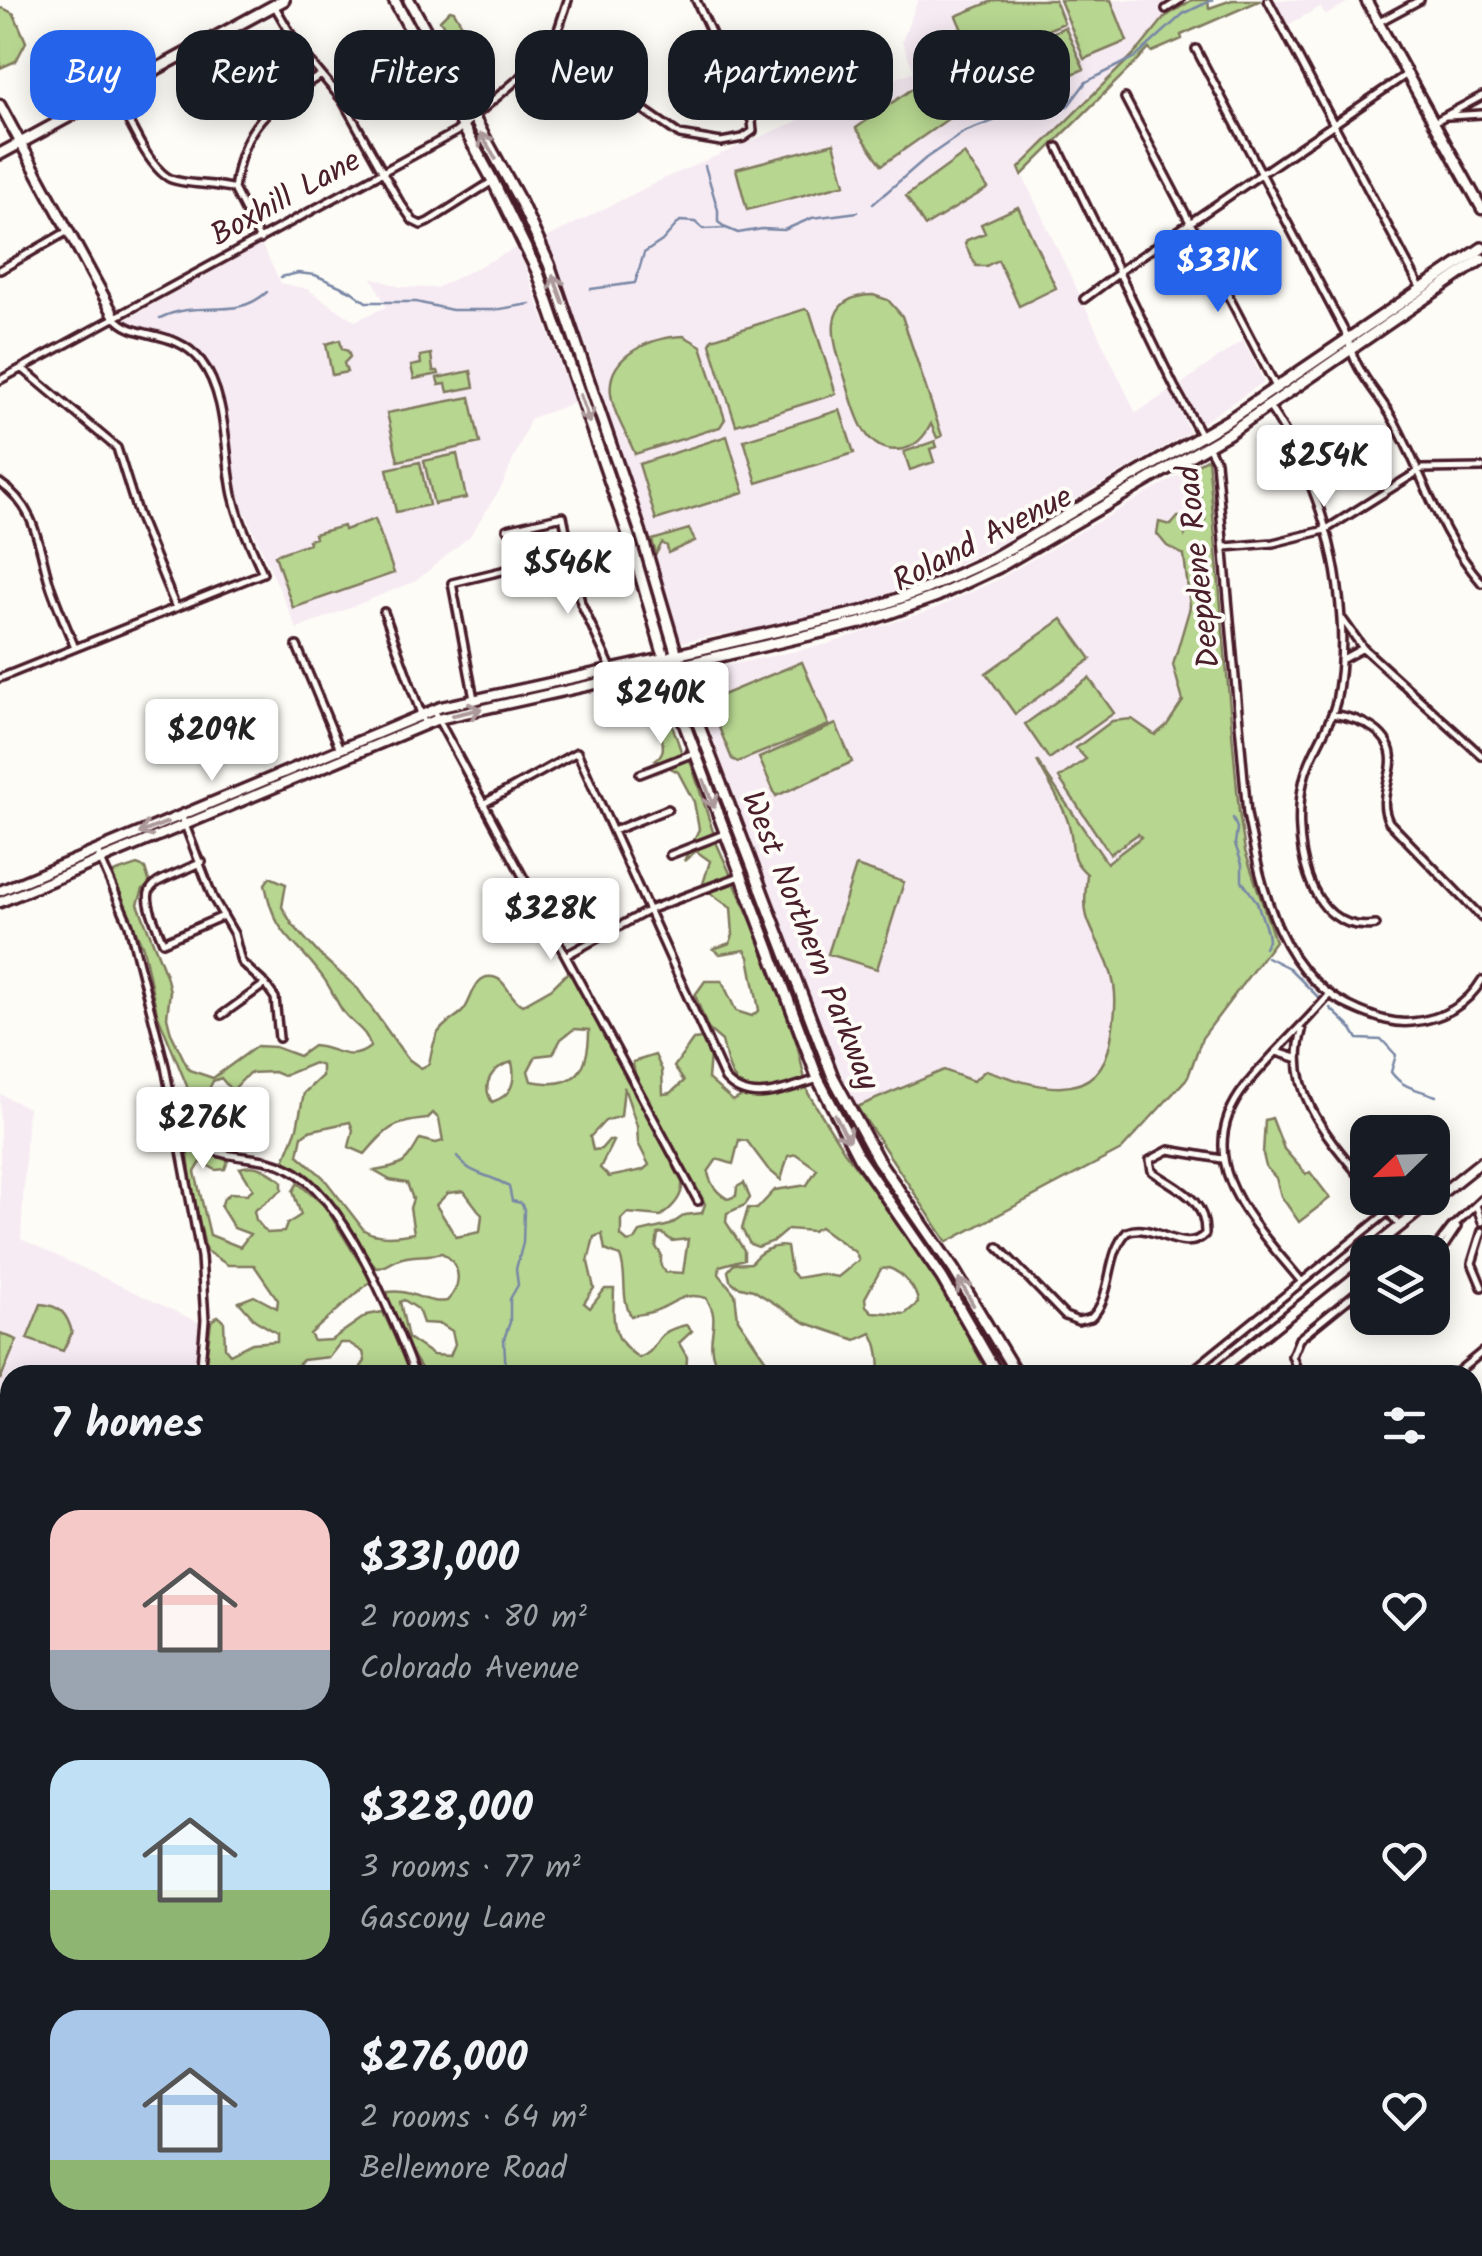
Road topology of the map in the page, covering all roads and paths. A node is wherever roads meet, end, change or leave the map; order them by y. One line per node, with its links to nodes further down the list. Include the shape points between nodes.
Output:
1 (394, 0): 32 (main road, West Northern Parkway)
2 (408, 0): 12 (main road, West Northern Parkway)
3 (568, 0): 13 (street, Boxhill Lane)
4 (696, 0): 23 (street, via 753,131 721,142 680,135)
5 (1180, 0): 10 (street)
6 (1268, 0): 31 (street)
7 (1366, 0): 11 (street)
8 (1420, 0): 11 (street)
9 (279, 2): 15 (main road); 16 (street, via 298,48)
10 (1166, 9)
11 (1378, 22): 17 (street)
12 (424, 30)
13 (558, 30)
14 (1196, 50): 37 (street)
15 (156, 69)
16 (321, 74): 36 (street); 39 (street, via 260,117 240,156)
17 (1407, 74): 30 (street); 31 (street)
18 (515, 82): 21 (street, Boxhill Lane)
19 (1482, 96): 25 (street)
20 (1124, 98): 41 (street)
21 (495, 99)
22 (0, 105): 33 (street)
23 (648, 113)
24 (1482, 114): 25 (street)
25 (1445, 116): 30 (street)
26 (62, 120): 33 (main road)
27 (130, 120): 39 (street, via 172,180)
28 (470, 120): 32 (street, Boxhill Lane)
29 (473, 120): 74 (main road, West Northern Parkway, one-way to 29, via 548,264)
30 (1434, 122): 40 (street)
31 (1335, 124): 37 (street); 48 (street)
32 (462, 127): 36 (street, Boxhill Lane); 38 (main road, West Northern Parkway)
33 (20, 143): 35 (main road); 42 (street)
34 (1058, 147): 47 (street, Deepdene Road)
35 (0, 154)
36 (382, 172): 38 (street, via 408,216 421,224); 43 (street, Boxhill Lane)
37 (1262, 174): 41 (street); 51 (street)
38 (493, 181): 64 (main road, West Northern Parkway, one-way to 64, via 538,272)
39 (234, 189): 43 (street)
40 (1482, 210)
41 (1190, 223): 47 (street); 55 (street)
42 (68, 231): 46 (street); 50 (street)
43 (260, 240): 50 (street, Boxhill Lane)
44 (1482, 248): 48 (main road, Roland Avenue)
45 (1482, 260): 48 (main road, Roland Avenue)
46 (0, 270)
47 (1118, 273): 49 (street); 58 (street, Deepdene Road)
48 (1423, 293): 51 (main road, Roland Avenue); 52 (main road, Roland Avenue)
49 (1084, 299)
50 (115, 318): 53 (street, Boxhill Lane); 68 (street, via 180,342 204,365 218,398 236,508 264,573)
51 (1348, 338): 52 (street); 55 (main road, Roland Avenue)
52 (1350, 350): 55 (main road, Roland Avenue); 60 (street)
53 (22, 368): 54 (street, Boxhill Lane); 68 (street, via 117,448)
54 (0, 380)
55 (1279, 392): 56 (main road, Roland Avenue); 57 (main road, Roland Avenue)
56 (1262, 397): 57 (street); 58 (main road, Roland Avenue)
57 (1269, 407): 58 (main road, Roland Avenue); 63 (street, via 1308,470)
58 (1205, 441): 65 (street, Deepdene Road, via 1216,461); 74 (main road, Roland Avenue, via 928,588 849,616)
59 (1482, 468): 60 (street)
60 (1416, 471): 63 (street); 67 (street, via 1449,539)
61 (0, 482): 72 (street, via 32,521)
62 (508, 529): 66 (street, via 563,516)
63 (1326, 530): 65 (street, via 1273,544); 70 (street)
64 (630, 540): 66 (street); 76 (main road, West Northern Parkway)
65 (1225, 547): 112 (street, Deepdene Road, via 1257,864 1284,942)
66 (572, 554): 77 (street, via 581,603); 81 (street, via 452,583)
67 (1482, 583)
68 (176, 608): 72 (street)
69 (384, 612): 83 (street)
70 (1341, 618): 73 (street); 75 (street)
71 (296, 646): 87 (street)
72 (75, 648): 78 (street)
73 (1364, 648): 75 (street); 89 (street)
74 (678, 660): 76 (main road, Roland Avenue); 139 (main road, West Northern Parkway, one-way to 74, via 869,1146 833,1077)
75 (1341, 660): 84 (street)
76 (665, 663): 77 (street, Roland Avenue); 80 (street, Roland Avenue); 88 (main road, West Northern Parkway)
77 (611, 669): 79 (street, Roland Avenue)
78 (0, 678)
79 (536, 686): 80 (street); 81 (street, Roland Avenue)
80 (538, 696): 85 (street, Roland Avenue, one-way to 80)
81 (474, 699): 82 (street, Roland Avenue)
82 (433, 710): 83 (street, Roland Avenue); 85 (street)
83 (421, 714): 86 (street); 87 (street, Roland Avenue)
84 (1332, 714): 107 (street, via 1364,722 1385,741 1392,762 1386,815); 108 (street, via 1301,792 1306,862 1330,914 1349,925)
85 (438, 720): 86 (street, Roland Avenue); 92 (street)
86 (425, 725): 90 (street, Roland Avenue)
87 (340, 749): 90 (street); 94 (street, Roland Avenue)
88 (694, 753): 91 (street); 97 (main road, West Northern Parkway, one-way to 97)
89 (1482, 756)
90 (344, 760): 95 (street, Roland Avenue)
91 (640, 774)
92 (484, 804): 96 (street, via 577,752); 109 (street)
93 (668, 809): 96 (street)
94 (182, 816): 95 (street); 98 (street, Roland Avenue, one-way to 98)
95 (187, 827): 100 (street, Roland Avenue); 101 (street)
96 (613, 831): 105 (street)
97 (724, 834): 99 (street); 102 (main road, West Northern Parkway)
98 (97, 851): 100 (street); 103 (street, Roland Avenue)
99 (670, 855)
100 (102, 862): 104 (street, Roland Avenue); 119 (street, via 147,986)
101 (202, 862): 106 (street); 106 (street, via 154,884 147,905 164,942)
102 (740, 876): 105 (street); 118 (main road, West Northern Parkway)
103 (0, 891)
104 (0, 902)
105 (651, 910): 109 (street); 118 (street, via 734,1088 762,1094)
106 (222, 916): 111 (street, via 244,966)
107 (1482, 918)
108 (1376, 924)
109 (566, 955): 124 (street)
110 (1482, 980): 112 (street, via 1453,1010 1410,1022 1372,1016)
111 (265, 984): 113 (street); 115 (street, via 276,1003)
112 (1329, 996): 114 (street)
113 (222, 1015)
114 (1302, 1028): 116 (street); 117 (street)
115 (279, 1038)
116 (1276, 1052): 117 (street); 120 (street, via 1233,1106)
117 (1296, 1058): 122 (street, via 1312,1111)
118 (818, 1079): 138 (main road, West Northern Parkway, one-way to 138, via 866,1170 942,1278)
119 (178, 1135): 136 (street, via 202,1270); 137 (street, via 301,1174 366,1264)
120 (1222, 1159): 132 (street, via 1168,1150 1150,1160 1152,1171 1191,1196 1203,1214 1205,1234 1186,1243 1144,1229 1127,1232 1092,1318 1065,1316); 133 (street, via 1245,1211)
121 (1482, 1160): 129 (street)
122 (1350, 1164)
123 (1482, 1200): 125 (street)
124 (698, 1201)
125 (1476, 1205): 128 (street); 131 (street)
126 (1384, 1215): 133 (street)
127 (1391, 1215): 129 (street)
128 (1482, 1222)
129 (1400, 1226): 141 (street)
130 (1482, 1233): 134 (street, via 1472,1263)
131 (1450, 1238)
132 (998, 1247)
133 (1302, 1282): 140 (street)
134 (1482, 1287)
135 (1350, 1297): 142 (street, via 1299,1339)
136 (201, 1365)
137 (412, 1365)
138 (992, 1365)
139 (1011, 1365)
140 (1199, 1365)
141 (1226, 1365)
142 (1295, 1365)

